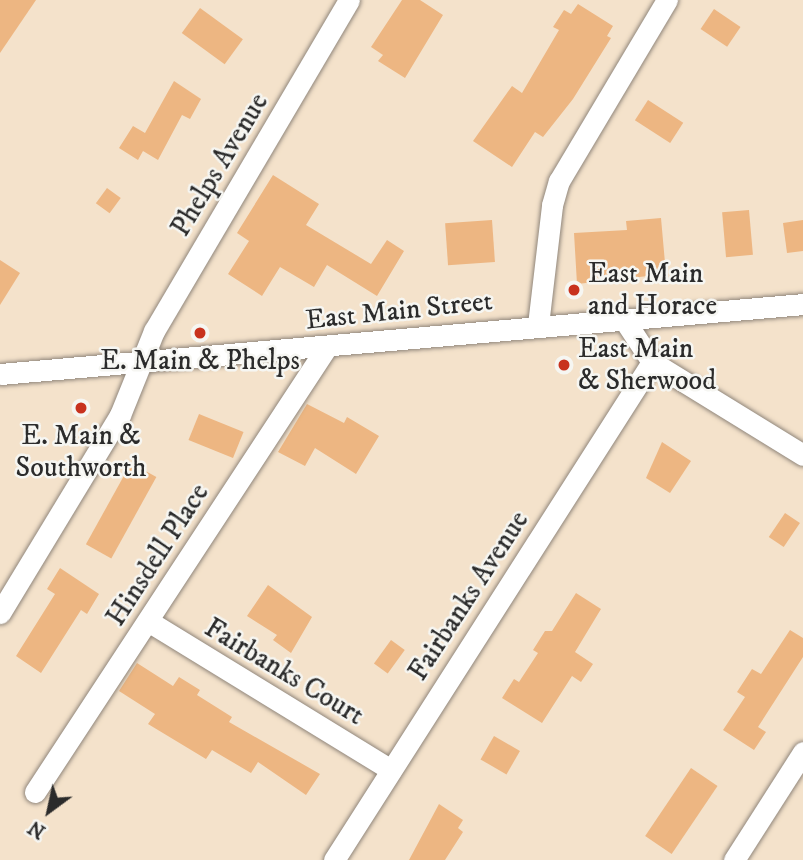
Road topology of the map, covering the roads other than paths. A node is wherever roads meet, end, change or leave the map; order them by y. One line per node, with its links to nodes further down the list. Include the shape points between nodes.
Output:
1 (349, 0): 7 (street, Phelps Avenue, via 154,331)
2 (667, 0): 5 (street, via 559,181)
3 (803, 304): 4 (street, East Main Street)
4 (623, 318): 5 (street, East Main Street); 8 (street)
5 (538, 326): 6 (street, East Main Street)
6 (326, 348): 7 (street, East Main Street); 12 (street, Hinsdell Place)
7 (142, 360): 9 (street, East Main Street); 11 (street, Phelps Avenue, via 120,415)
8 (652, 362): 10 (street); 14 (street, Fairbanks Avenue)
9 (0, 374)
10 (803, 455)
11 (0, 613)
12 (148, 621): 14 (street, Fairbanks Court); 15 (street, Hinsdell Place)
13 (803, 752): 17 (street)
14 (391, 770): 16 (street, Fairbanks Avenue)
15 (35, 792)
16 (334, 860)
17 (734, 860)

